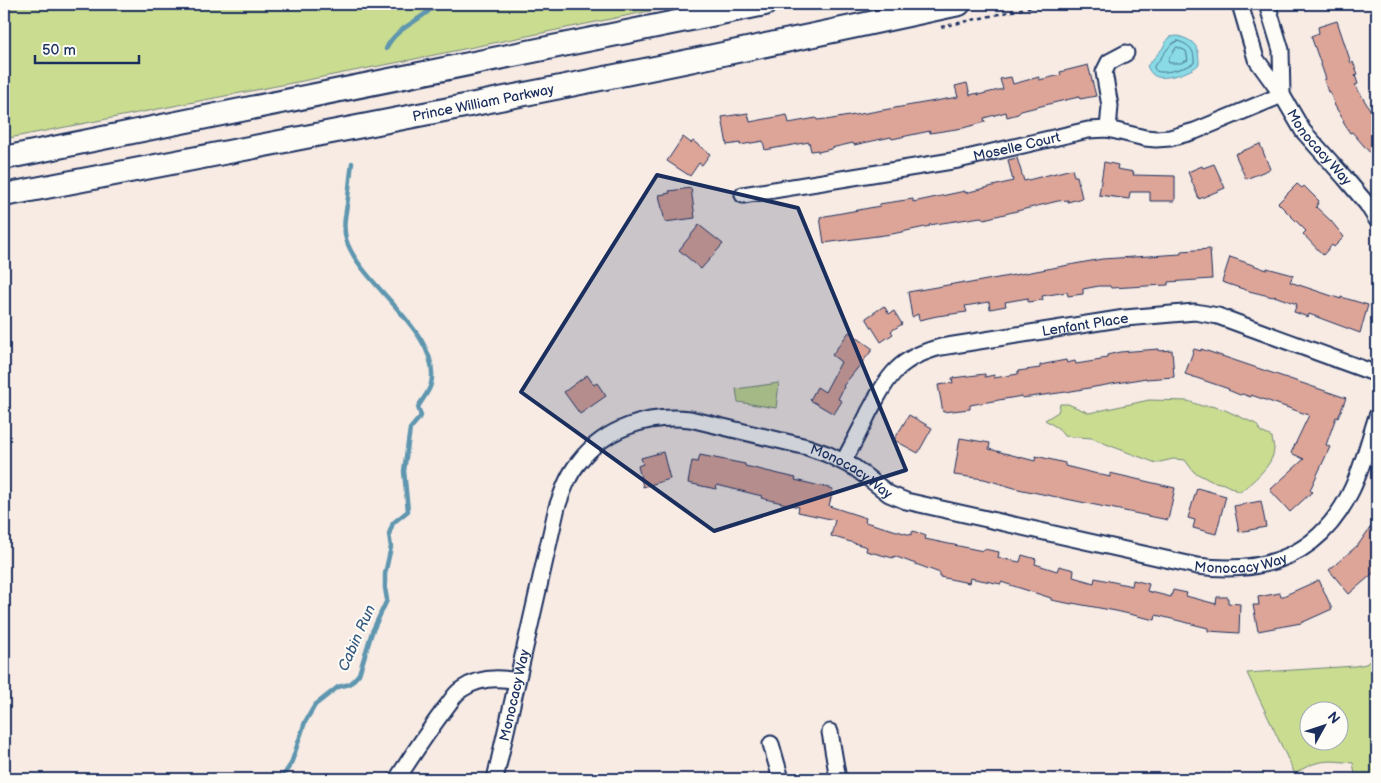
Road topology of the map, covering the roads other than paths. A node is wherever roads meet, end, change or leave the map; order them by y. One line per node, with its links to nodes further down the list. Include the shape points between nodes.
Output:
1 (765, 4): 8 (highway)
2 (960, 4): 9 (highway, Prince William Parkway, via 387,122)
3 (1240, 4): 6 (street, Monocacy Way, via 1256,59)
4 (1267, 4): 6 (street, Monocacy Way, via 1281,50)
5 (1122, 60): 7 (street, via 1109,62 1104,72 1110,111)
6 (1282, 95): 7 (street, Moselle Court, via 1170,138 1145,138); 11 (street, Monocacy Way, via 1303,130)
7 (1108, 129): 10 (street, Moselle Court, via 1075,133 958,160)
8 (4, 158)
9 (4, 195)
10 (743, 195)
11 (1377, 220)
12 (1377, 374): 14 (street, Lenfant Place, via 1218,316 1195,312 1125,318 941,347 909,359 892,374)
13 (1377, 416): 14 (street, Monocacy Way, via 1353,488 1327,528 1296,553 1251,568 1221,570 1197,566 906,501 889,494)
14 (844, 461): 15 (street, Monocacy Way, via 807,447 672,417 646,420 610,434 579,462 565,485 557,507)
15 (517, 681): 18 (street, via 485,679 457,692); 19 (street, Monocacy Way)
16 (830, 732): 21 (street)
17 (772, 744): 20 (street)
18 (397, 779)
19 (495, 779)
20 (780, 779)
21 (838, 779)

